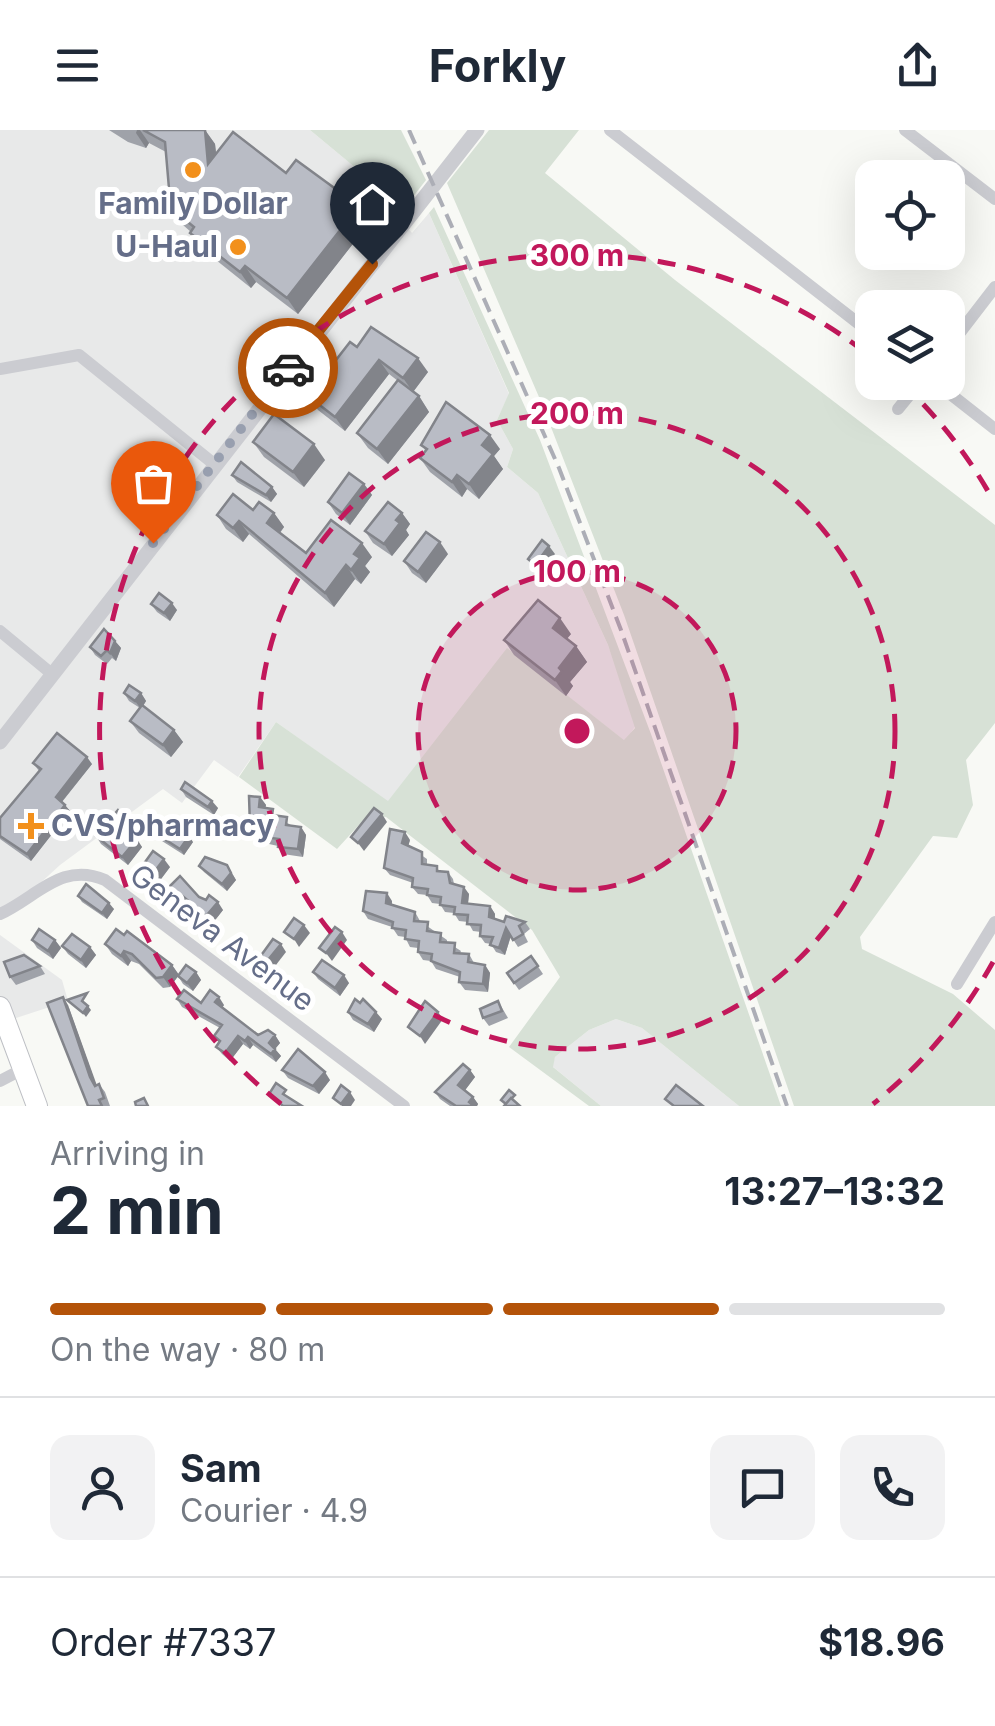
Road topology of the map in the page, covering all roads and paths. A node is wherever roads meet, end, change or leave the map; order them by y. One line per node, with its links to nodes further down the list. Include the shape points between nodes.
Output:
1 (477, 130): 13 (street)
2 (610, 130): 6 (street)
3 (905, 130): 4 (street)
4 (995, 199)
5 (995, 287): 7 (street)
6 (855, 321)
7 (965, 326)
8 (0, 368): 13 (street, via 79,356)
9 (905, 400): 11 (street)
10 (958, 400): 12 (street)
11 (898, 409)
12 (995, 429)
13 (214, 464): 15 (street)
14 (0, 631): 15 (street)
15 (52, 674): 16 (street)
16 (0, 742)
17 (0, 914): 24 (street, Geneva Avenue, via 68,874 105,880)
18 (995, 922): 19 (street)
19 (957, 984)
20 (0, 1007): 21 (main road)
21 (24, 1069): 22 (street); 23 (main road)
22 (0, 1081)
23 (37, 1106)
24 (404, 1106)

